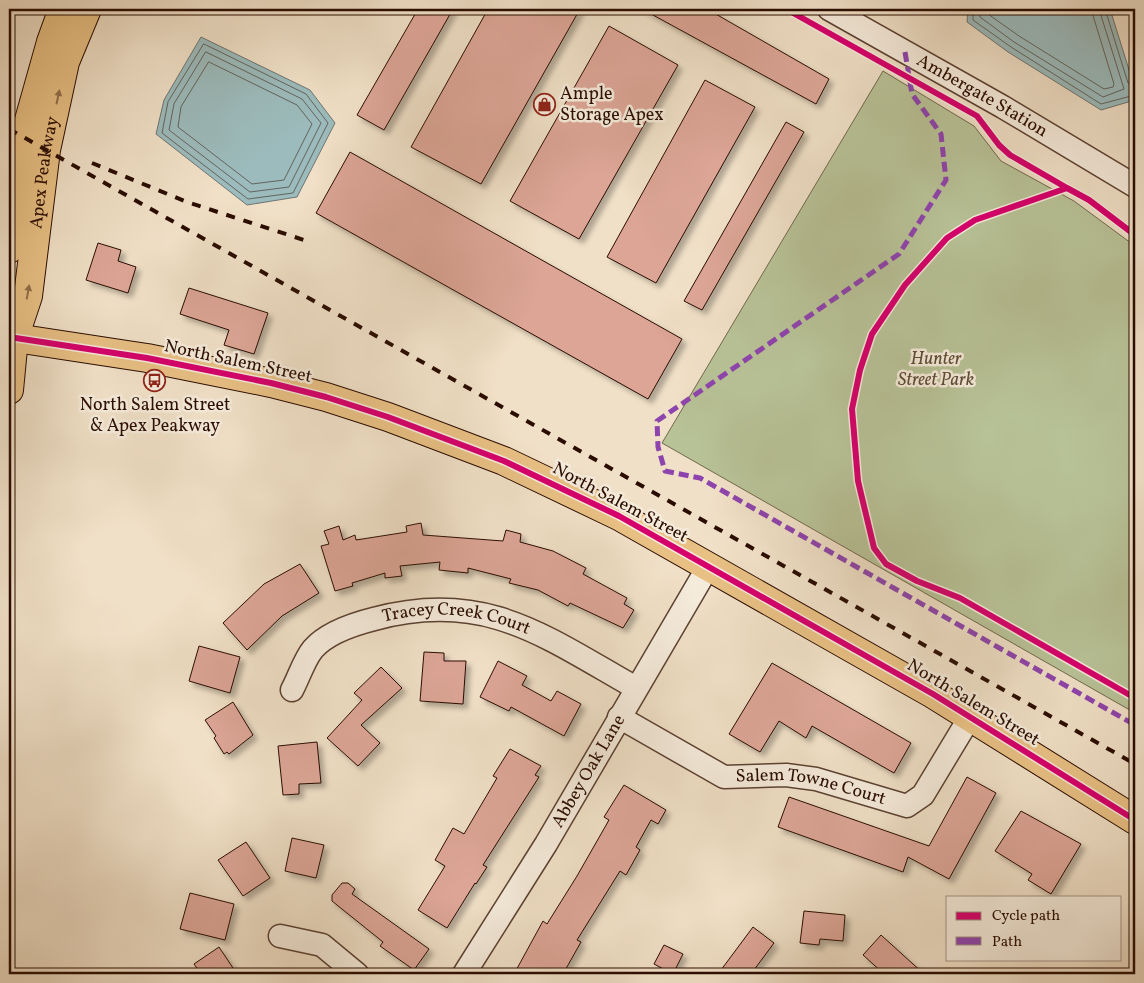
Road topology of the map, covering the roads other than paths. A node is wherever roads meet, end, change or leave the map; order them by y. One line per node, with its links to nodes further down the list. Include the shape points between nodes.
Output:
1 (63, 9): 5 (main road, Apex Peakway, via 50,42 24,138)
2 (87, 9): 6 (main road, Apex Peakway, one-way to 2, via 28,296 46,150 63,71)
3 (829, 9): 4 (street, Ambergate Station)
4 (1135, 186)
5 (9, 249)
6 (11, 331): 7 (main road, Apex Peakway); 8 (main road, North Salem Street, via 271,383 388,417 553,483)
7 (9, 390)
8 (708, 566): 9 (street, Abbey Oak Lane); 12 (main road, North Salem Street)
9 (636, 688): 10 (street, Tracey Creek Court, via 543,635 519,625 459,609 431,608 398,612 358,623 329,637 313,649); 11 (street, Abbey Oak Lane)
10 (292, 690)
11 (619, 717): 12 (street, Salem Towne Court, via 724,777 786,775 816,779 907,806 923,795); 16 (street, Abbey Oak Lane, via 546,844)
12 (970, 717): 13 (main road, North Salem Street)
13 (1135, 820)
14 (280, 936): 15 (street, via 322,945)
15 (357, 974)
16 (464, 974)

